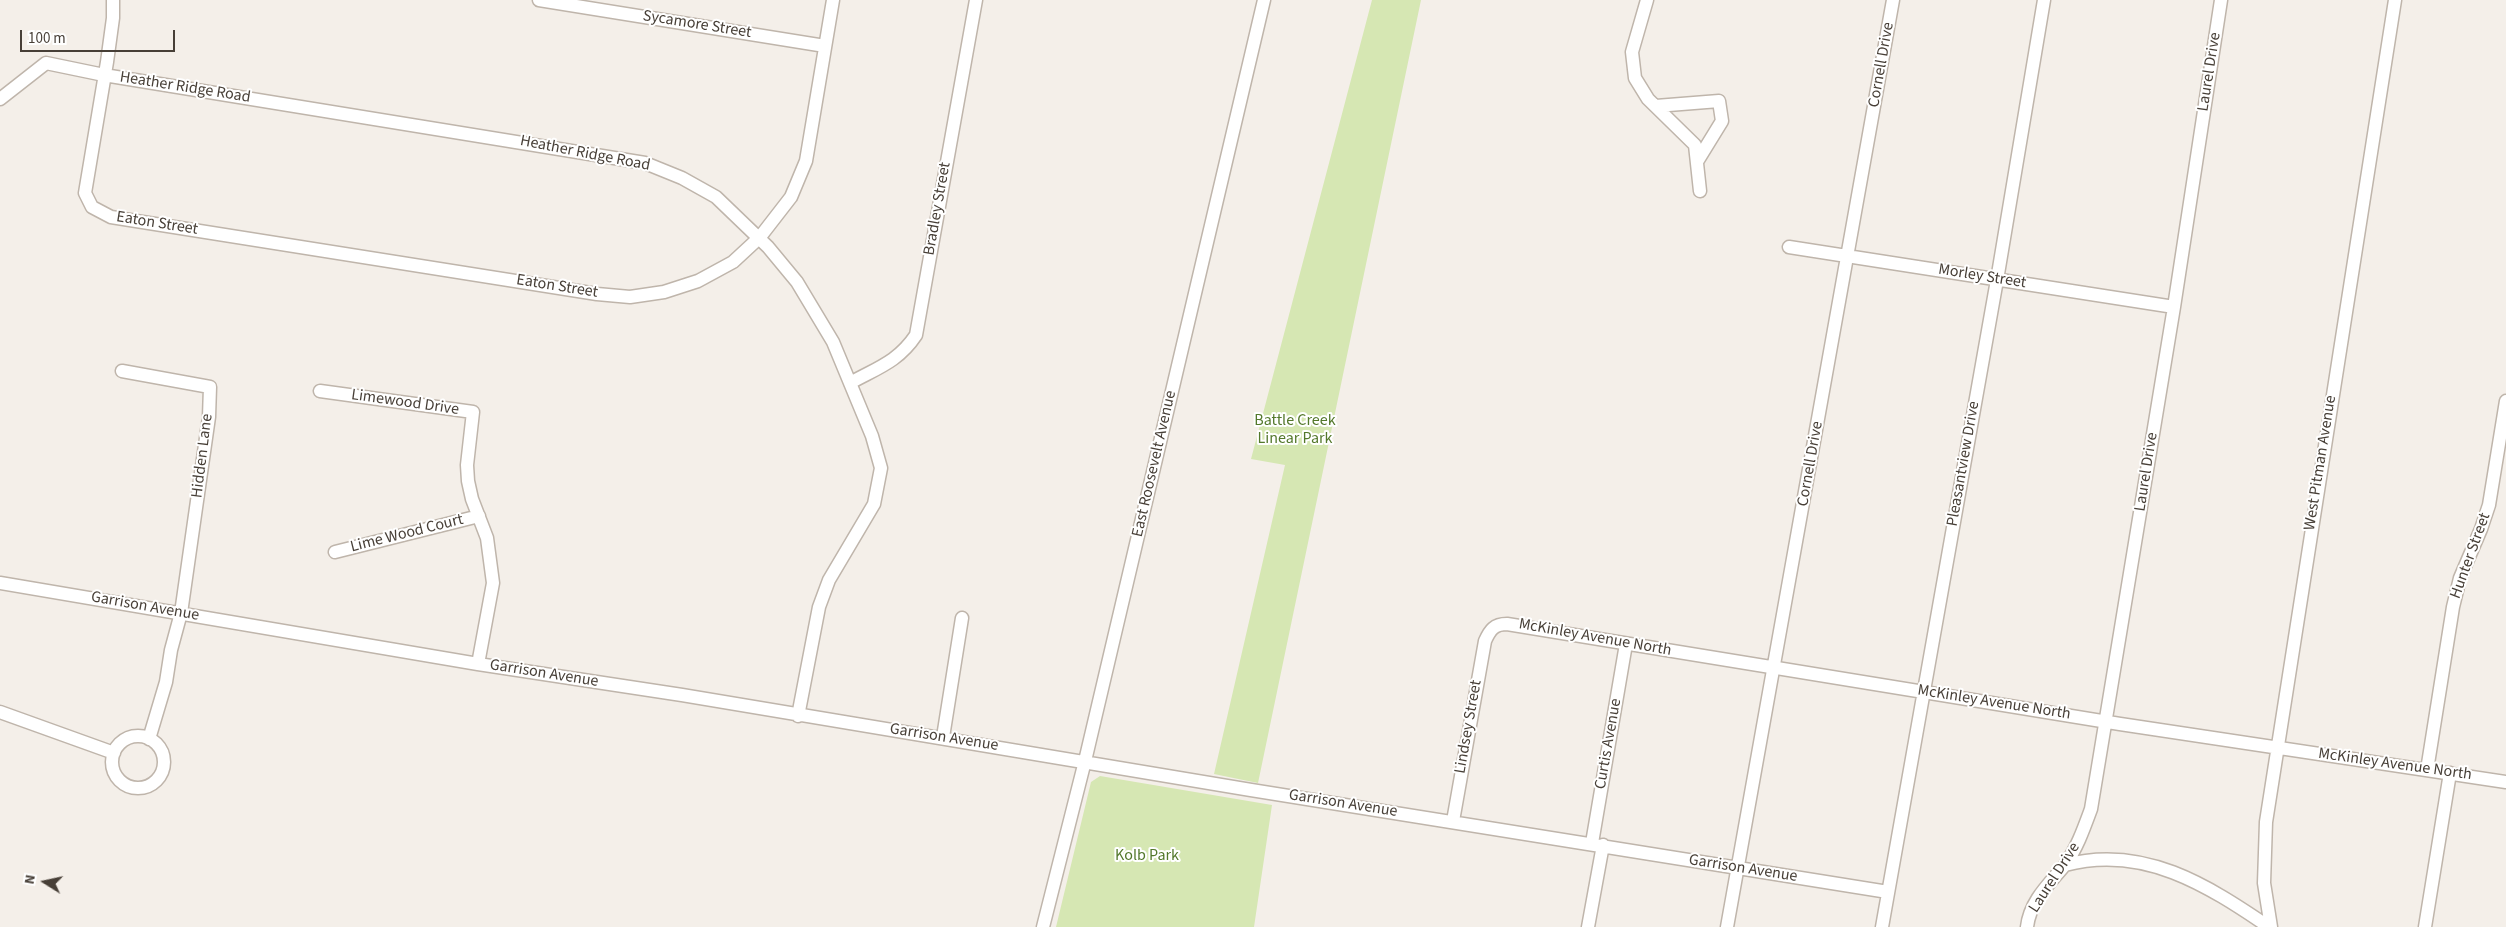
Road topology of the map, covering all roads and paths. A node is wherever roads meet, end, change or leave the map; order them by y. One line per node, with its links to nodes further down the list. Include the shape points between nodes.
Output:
1 (113, 0): 12 (street)
2 (539, 0): 11 (street, Sycamore Street)
3 (833, 0): 11 (street, Eaton Street)
4 (976, 0): 23 (street, Bradley Street, via 916,334 892,361)
5 (1264, 0): 43 (street, East Roosevelt Avenue)
6 (1647, 0): 14 (street, via 1632,52 1635,78)
7 (1893, 0): 19 (street, Cornell Drive)
8 (2044, 0): 20 (street, Pleasantview Drive)
9 (2221, 0): 21 (street, Laurel Drive)
10 (2395, 0): 41 (street, West Pitman Avenue)
11 (825, 46): 17 (street, Eaton Street, via 806,161 791,197)
12 (104, 75): 13 (street, Heather Ridge Road, via 46,63); 17 (street, Heather Ridge Road, via 645,163 716,197); 17 (street, Eaton Street, via 85,193 92,207 110,217 630,297 664,292 698,281 733,262)
13 (0, 98)
14 (1656, 106): 15 (street, via 1695,145); 15 (street, via 1719,101 1722,121)
15 (1698, 160): 16 (street)
16 (1700, 190)
17 (760, 237): 23 (street, Heather Ridge Road, via 813,306)
18 (1790, 247): 19 (street, Morley Street)
19 (1848, 256): 20 (street, Morley Street); 34 (street, Cornell Drive)
20 (1997, 280): 21 (street, Morley Street); 35 (street, Pleasantview Drive)
21 (2174, 307): 38 (street, Laurel Drive)
22 (122, 370): 29 (street, Hidden Lane, via 210,387 209,417)
23 (850, 383): 37 (street, Heather Ridge Road, via 872,436 881,468 874,504 829,580 819,606)
24 (320, 391): 26 (street, Limewood Drive, via 474,412 467,465 472,498)
25 (2506, 401): 44 (street, Hunter Street, via 2489,505 2452,607)
26 (479, 516): 27 (street, Lime Wood Court); 33 (street, Limewood Drive, via 487,538 493,583)
27 (335, 552)
28 (0, 582): 29 (street, Garrison Avenue)
29 (181, 613): 33 (street, Garrison Avenue); 40 (street)
30 (962, 618): 39 (street)
31 (1488, 634): 32 (street, McKinley Avenue North, via 1498,624 1507,624); 47 (street, Lindsey Street)
32 (1626, 644): 34 (street, McKinley Avenue North); 48 (street, Curtis Avenue)
33 (478, 664): 37 (street, Garrison Avenue, via 682,694)
34 (1774, 668): 35 (street, McKinley Avenue North); 50 (street, Cornell Drive)
35 (1923, 692): 38 (street, McKinley Avenue North); 51 (street, Pleasantview Drive)
36 (0, 712): 42 (street)
37 (798, 716): 39 (street, Garrison Avenue)
38 (2108, 722): 41 (street, McKinley Avenue North); 49 (street, Laurel Drive, via 2092,809 2080,840)
39 (943, 738): 43 (street, Garrison Avenue)
40 (149, 739): 42 (street, via 128,737); 42 (street, via 155,741 163,752 165,766 159,779 148,788 134,789 121,784 113,773 111,758)
41 (2277, 748): 44 (street, McKinley Avenue North); 57 (street, West Pitman Avenue, via 2264,858)
42 (114, 752)
43 (1085, 761): 47 (street, Garrison Avenue); 52 (street, East Roosevelt Avenue)
44 (2427, 770): 45 (street, McKinley Avenue North)
45 (2450, 773): 46 (street, McKinley Avenue North); 58 (street)
46 (2506, 782)
47 (1453, 821): 48 (street, Garrison Avenue)
48 (1598, 844): 50 (street, Garrison Avenue); 53 (street, Curtis Avenue)
49 (2065, 865): 56 (street, Laurel Drive, via 2048,882 2032,907); 57 (street, via 2086,859 2147,864 2208,887)
50 (1738, 868): 51 (street, Garrison Avenue); 54 (street, Cornell Drive)
51 (1888, 892): 55 (street, Pleasantview Drive)
52 (1043, 927)
53 (1588, 927)
54 (1727, 927)
55 (1882, 927)
56 (2027, 927)
57 (2270, 927)
58 (2425, 927)

